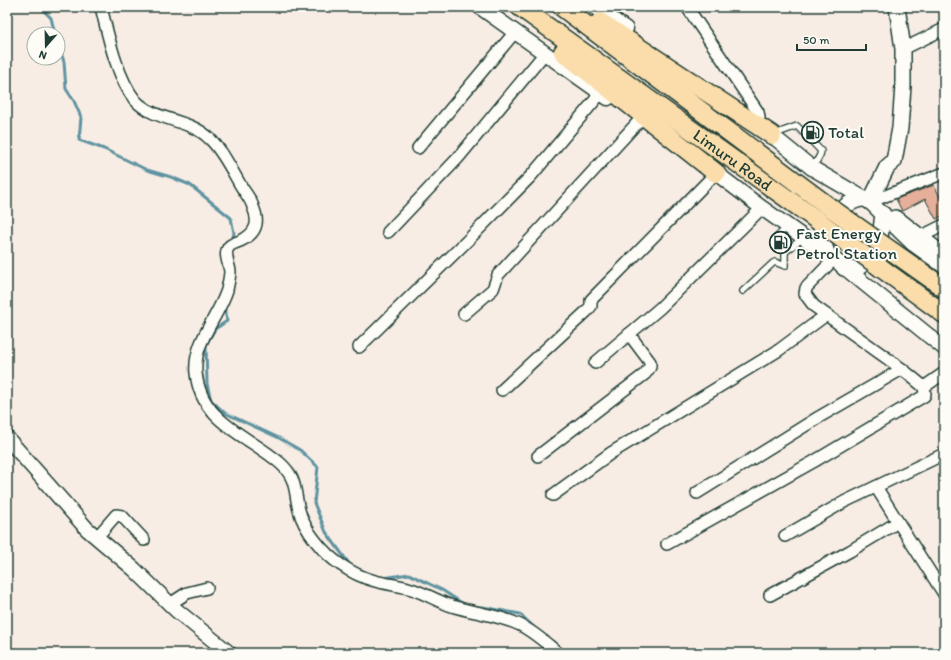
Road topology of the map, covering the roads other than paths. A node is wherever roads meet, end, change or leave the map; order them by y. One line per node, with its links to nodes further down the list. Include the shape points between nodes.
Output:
1 (101, 7): 63 (street, via 116,61 128,90 137,102 150,111 191,126 212,140 253,205 256,226 247,238 230,245 227,249 230,274 226,291 196,356 196,374 203,398 218,420 280,463 292,477 303,522 327,555 342,566 373,581 420,592 451,606 519,624)
2 (480, 7): 11 (street)
3 (506, 7): 20 (highway)
4 (520, 7): 37 (highway, Limuru Road, bridge)
5 (562, 7): 34 (highway, Limuru Road, bridge, via 828,206)
6 (578, 7): 17 (highway)
7 (595, 7): 16 (street)
8 (686, 7): 16 (street, via 758,112)
9 (897, 7): 12 (main road)
10 (944, 29): 12 (street)
11 (515, 32): 13 (street); 18 (street)
12 (902, 49): 22 (main road, via 900,128 894,161 887,167)
13 (545, 53): 14 (street); 27 (street, via 458,158)
14 (601, 93): 15 (street); 40 (street, via 531,176)
15 (639, 121): 20 (street); 36 (street, via 498,275 493,289)
16 (758, 124): 17 (street)
17 (772, 135): 19 (street); 19 (lane, via 796,126 821,151)
18 (418, 148)
19 (812, 168): 22 (street)
20 (716, 173): 23 (street); 46 (street, via 591,300 591,306)
21 (944, 173): 22 (street)
22 (867, 200): 24 (street); 32 (main road, via 857,199 846,206 827,234 824,246)
23 (762, 208): 26 (street); 39 (street, via 660,308)
24 (885, 217): 28 (street, via 898,217); 32 (main road, via 880,238 865,262 858,268 850,269); 33 (street, via 912,243)
25 (944, 225): 28 (street)
26 (788, 226): 29 (street); 31 (lane, via 775,239)
27 (388, 232)
28 (922, 236): 30 (street)
29 (804, 238): 31 (lane); 32 (street)
30 (943, 251)
31 (785, 252): 35 (lane, via 785,266 773,263)
32 (835, 261): 38 (street, via 806,288 805,294 814,306); 41 (street)
33 (944, 266)
34 (944, 288)
35 (743, 291)
36 (464, 314)
37 (944, 314)
38 (826, 315): 43 (street); 52 (street, via 779,350 611,453)
39 (629, 334): 42 (street); 49 (street, via 650,362 645,374)
40 (359, 346)
41 (944, 348)
42 (595, 363)
43 (902, 369): 45 (street); 51 (street)
44 (944, 373): 45 (street)
45 (924, 387): 57 (street, via 924,396)
46 (502, 390)
47 (7, 438): 55 (street, via 87,529)
48 (944, 454): 50 (street)
49 (538, 456)
50 (876, 487): 53 (street); 54 (street)
51 (697, 493)
52 (553, 495)
53 (898, 522): 59 (street); 60 (street)
54 (785, 536)
55 (97, 537): 56 (street, via 116,515 122,516); 61 (street)
56 (144, 540)
57 (667, 544)
58 (207, 588): 61 (street, via 187,593)
59 (944, 594)
60 (770, 595)
61 (170, 604): 62 (street)
62 (229, 653)
63 (558, 653)

